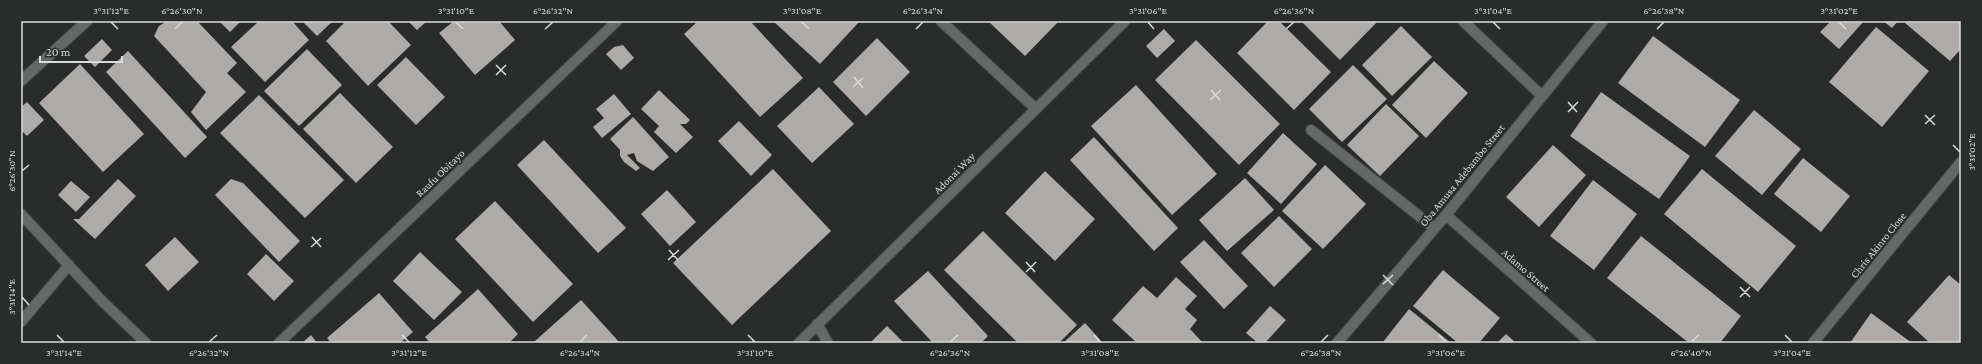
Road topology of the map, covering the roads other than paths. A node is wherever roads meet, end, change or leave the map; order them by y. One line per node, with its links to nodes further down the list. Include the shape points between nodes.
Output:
1 (87, 21): 7 (street)
2 (617, 21): 19 (street, Raufu Obitayo)
3 (941, 21): 9 (street)
4 (1125, 21): 9 (street, Adonai Way)
5 (1463, 21): 8 (street)
6 (1603, 21): 8 (street, Oba Amusa Adebambo Street)
7 (21, 81)
8 (1542, 96): 13 (street, Oba Amusa Adebambo Street)
9 (1036, 109): 17 (street, Adonai Way)
10 (1311, 130): 14 (street)
11 (1961, 162): 24 (street, Chris Akinro Close)
12 (21, 214): 15 (street)
13 (1446, 215): 14 (street, Oba Amusa Adebambo Street); 23 (street, Adamo Street)
14 (1434, 228): 22 (street, Oba Amusa Adebambo Street)
15 (69, 265): 16 (street); 18 (street, via 100,300)
16 (21, 322)
17 (817, 324): 20 (street, Adonai Way); 21 (street)
18 (146, 343)
19 (279, 343)
20 (799, 343)
21 (828, 343)
22 (1337, 343)
23 (1591, 343)
24 (1813, 343)

